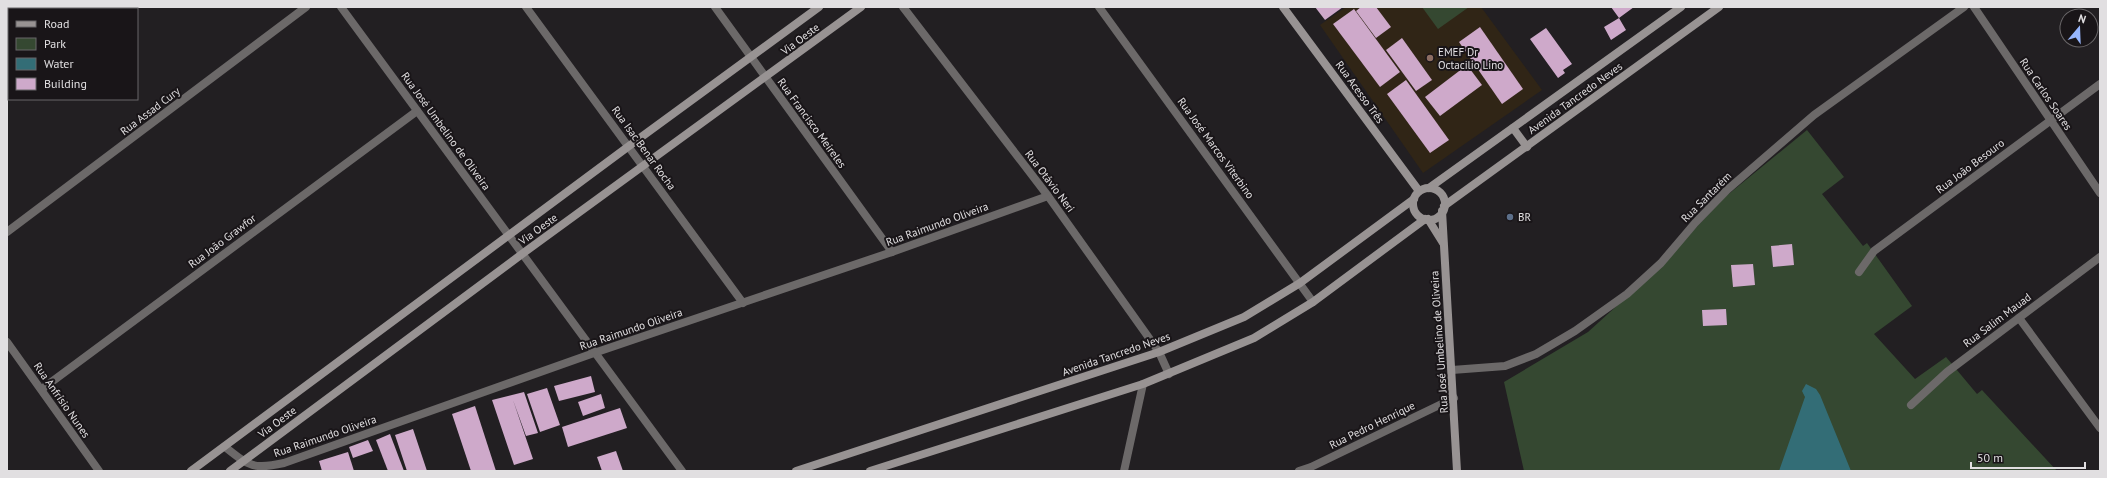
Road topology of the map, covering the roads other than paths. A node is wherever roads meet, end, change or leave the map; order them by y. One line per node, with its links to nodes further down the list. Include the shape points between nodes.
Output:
1 (306, 7): 30 (street, Rua Assad Cury)
2 (341, 7): 17 (street, Rua José Umbelino de Oliveira)
3 (526, 7): 20 (street, Rua Isac Benar Rocha)
4 (715, 7): 14 (street, Rua Francisco Meireles)
5 (819, 7): 14 (street, Via Oeste)
6 (861, 7): 15 (street, Via Oeste)
7 (903, 7): 26 (street, Rua Otávio Neri)
8 (1100, 7): 37 (street, Rua José Marcos Viterbino)
9 (1283, 7): 24 (street, Rua Acesso Três)
10 (1681, 7): 19 (street, Avenida Tancredo Neves)
11 (1719, 7): 21 (street, Avenida Tancredo Neves)
12 (1964, 7): 44 (street, Rua Santarém, via 1814,115 1727,190 1661,262 1627,294 1588,322 1536,354 1505,366)
13 (1974, 7): 18 (street, Rua Carlos Soares)
14 (751, 57): 15 (street, Rua Francisco Meireles); 20 (street, Via Oeste)
15 (766, 78): 22 (street, Via Oeste); 33 (street, Rua Francisco Meireles)
16 (2100, 84): 18 (street, Rua João Besouro)
17 (416, 111): 31 (street, Rua José Umbelino de Oliveira); 47 (street, Rua João Grawfor)
18 (2050, 120): 25 (street, Rua Carlos Soares); 36 (street, Rua João Besouro, via 1874,251)
19 (1513, 128): 21 (street); 23 (street, Avenida Tancredo Neves)
20 (629, 146): 22 (street, Rua Isac Benar Rocha); 31 (street, Via Oeste)
21 (1527, 147): 28 (street, Avenida Tancredo Neves)
22 (644, 166): 34 (street, Via Oeste); 38 (street, Rua Isac Benar Rocha)
23 (1430, 188): 24 (street); 28 (street, via 1442,196)
24 (1419, 191): 27 (street)
25 (2100, 194)
26 (1048, 196): 33 (street, Rua Raimundo Oliveira); 42 (street, Rua Otávio Neri)
27 (1414, 199): 29 (street, via 1416,214); 37 (street, Avenida Tancredo Neves)
28 (1443, 209): 29 (street, via 1436,217); 32 (street, Rua José Umbelino de Oliveira)
29 (1426, 219): 32 (street); 39 (street)
30 (7, 232)
31 (508, 235): 34 (street, Rua José Umbelino de Oliveira); 51 (street, Via Oeste)
32 (1443, 243): 44 (street, Rua José Umbelino de Oliveira)
33 (892, 252): 38 (street, Rua Raimundo Oliveira)
34 (522, 254): 43 (street, Rua José Umbelino de Oliveira); 52 (street, Via Oeste)
35 (2100, 257): 40 (street, Rua Salim Mauad)
36 (1859, 272)
37 (1300, 283): 39 (street, Rua José Marcos Viterbino); 42 (street, Avenida Tancredo Neves, via 1244,316)
38 (743, 302): 43 (street, Rua Raimundo Oliveira)
39 (1313, 302): 45 (street, via 1254,338)
40 (2019, 318): 49 (street, Rua Salim Mauad, via 1947,372); 50 (street)
41 (7, 342): 47 (street, Rua Anfrísio Nunes)
42 (1159, 352): 45 (street, Rua Otávio Neri); 57 (street, Avenida Tancredo Neves)
43 (594, 353): 52 (street, Rua Raimundo Oliveira, via 284,463 264,467); 56 (street, Rua José Umbelino de Oliveira)
44 (1452, 370): 48 (street, Rua José Umbelino de Oliveira)
45 (1169, 374): 46 (street)
46 (1143, 384): 58 (street); 59 (street)
47 (42, 389): 53 (street, Rua Anfrísio Nunes)
48 (1454, 398): 60 (street, Rua Pedro Henrique); 61 (street, Rua José Umbelino de Oliveira)
49 (1911, 405)
50 (2100, 428)
51 (225, 447): 52 (street, Rua Raimundo Oliveira); 54 (street, Via Oeste)
52 (243, 461): 55 (street, Via Oeste)
53 (99, 471)
54 (191, 471)
55 (230, 471)
56 (682, 471)
57 (796, 471)
58 (870, 471)
59 (1124, 471)
60 (1299, 471)
61 (1457, 471)

